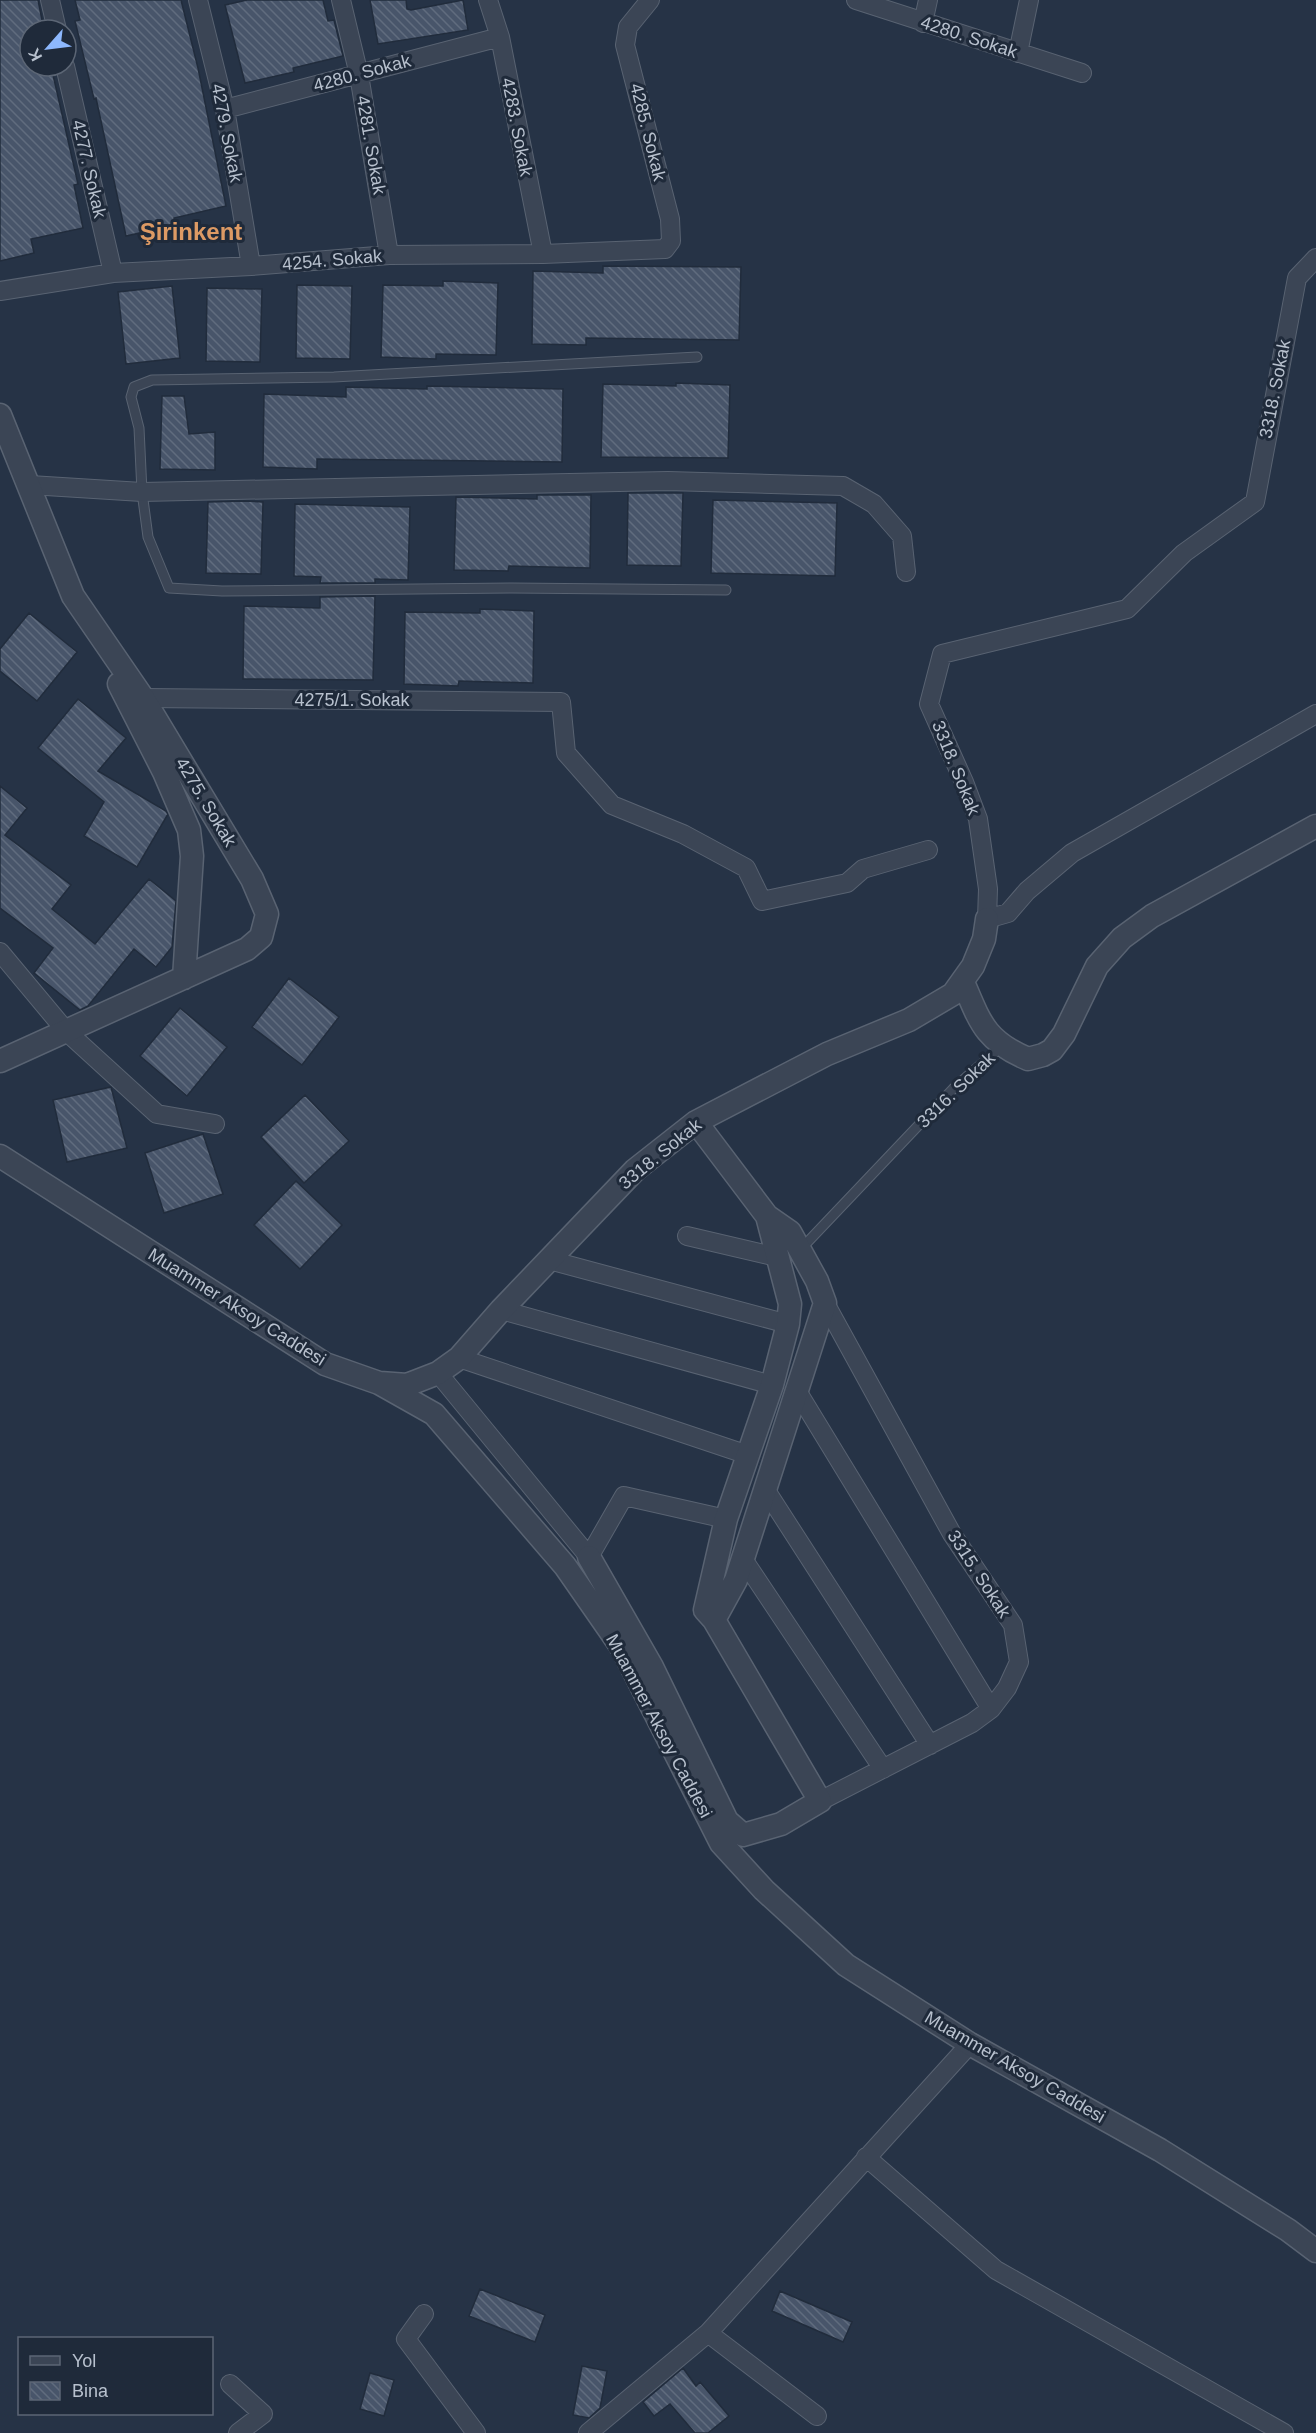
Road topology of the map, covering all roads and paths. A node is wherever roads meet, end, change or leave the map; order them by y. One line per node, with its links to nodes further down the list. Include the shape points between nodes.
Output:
1 (50, 0): 9 (street)
2 (198, 0): 16 (street, 4279. Sokak)
3 (340, 0): 14 (street, 4281. Sokak)
4 (488, 0): 11 (street, 4283. Sokak)
5 (650, 0): 17 (street, 4285. Sokak, via 628,27 625,45 670,219 671,241)
6 (856, 0): 10 (street, 4280. Sokak)
7 (928, 0): 10 (street)
8 (1029, 0): 12 (street)
9 (54, 18)
10 (923, 23): 12 (street, 4280. Sokak)
11 (500, 37): 14 (street, 4280. Sokak); 18 (street, 4283. Sokak)
12 (1018, 53): 13 (street, 4280. Sokak)
13 (1082, 73)
14 (359, 75): 16 (street, 4280. Sokak); 19 (street, 4281. Sokak)
15 (68, 78): 22 (street, 4277. Sokak)
16 (225, 109): 21 (street, 4279. Sokak)
17 (665, 249): 18 (street, 4254. Sokak)
18 (543, 254): 19 (street, 4254. Sokak)
19 (389, 255): 21 (street, 4254. Sokak)
20 (1316, 258): 35 (street, 3318. Sokak, via 1297,278 1254,502 1184,553 1127,609 942,654 929,704 978,819 988,889)
21 (251, 266): 22 (street, 4254. Sokak)
22 (113, 273): 23 (street, 4254. Sokak)
23 (0, 291)
24 (697, 357): 27 (lane, via 334,377 152,380 134,387 131,397 139,428)
25 (0, 415): 26 (street, 4275. Sokak)
26 (30, 485): 27 (street); 30 (street, 4275. Sokak)
27 (142, 492): 28 (street, via 668,481 843,486 874,504 902,536); 29 (lane, via 148,537 169,588)
28 (906, 572)
29 (726, 590)
30 (73, 596): 31 (street, 4275. Sokak); 37 (street, via 164,772 189,830 192,856)
31 (143, 698): 34 (street, 4275/1. Sokak, via 561,702 566,753 612,805 683,834 746,868 762,901 847,883 863,869); 37 (street, 4275. Sokak, via 252,879 267,914 261,937 247,949)
32 (1316, 714): 35 (street, via 1072,853 1027,891 1008,913)
33 (1316, 826): 40 (street, 3316. Sokak, via 1152,916 1122,938 1097,966 1064,1034 1052,1050 1028,1059)
34 (928, 850)
35 (987, 919): 38 (street, 3318. Sokak, via 984,939)
36 (0, 952): 39 (street)
37 (184, 978): 39 (street, 4275. Sokak)
38 (963, 982): 40 (street, via 984,1027); 42 (street, 3318. Sokak, via 953,994 909,1020 827,1054)
39 (66, 1031): 41 (street, 4275. Sokak); 43 (street, via 157,1114)
40 (1002, 1046): 47 (lane, 3316. Sokak, via 953,1089)
41 (0, 1061)
42 (696, 1122): 45 (street); 49 (street, 3318. Sokak, via 635,1170)
43 (215, 1124)
44 (0, 1156): 55 (street, Muammer Aksoy Caddesi, via 325,1364)
45 (767, 1216): 47 (street, via 790,1232); 48 (street)
46 (687, 1236): 48 (street)
47 (800, 1250): 50 (street, via 818,1281)
48 (777, 1257): 52 (street, via 790,1304)
49 (549, 1260): 51 (street, 3318. Sokak); 52 (street)
50 (825, 1304): 57 (street); 64 (street, 3315. Sokak, via 952,1534 1013,1625 1018,1662 1007,1689)
51 (501, 1310): 53 (street, 3318. Sokak); 56 (street)
52 (788, 1324): 56 (street)
53 (459, 1358): 54 (street, 3318. Sokak); 58 (street)
54 (438, 1373): 55 (street, 3318. Sokak, via 407,1385); 61 (street)
55 (379, 1383): 68 (street, Muammer Aksoy Caddesi, via 434,1414 565,1566 622,1648 721,1843 764,1890 846,1965)
56 (772, 1385): 58 (street)
57 (797, 1391): 59 (street); 64 (street)
58 (748, 1455): 60 (street)
59 (765, 1489): 62 (street); 65 (street)
60 (726, 1519): 61 (street, via 624,1496); 63 (street, via 705,1610)
61 (589, 1557): 67 (street, via 652,1667 728,1821 742,1835 781,1824)
62 (743, 1559): 63 (street); 66 (street)
63 (714, 1620): 67 (street)
64 (991, 1709): 65 (street, 3315. Sokak)
65 (930, 1745): 66 (street, 3315. Sokak)
66 (883, 1769): 67 (street, 3315. Sokak)
67 (820, 1801)
68 (970, 2044): 69 (street); 70 (street, Muammer Aksoy Caddesi, via 1160,2150)
69 (866, 2157): 72 (street); 78 (street, via 996,2270)
70 (1316, 2251)
71 (424, 2314): 76 (street, via 406,2339)
72 (708, 2333): 74 (street); 77 (street)
73 (230, 2384): 75 (street, via 263,2414)
74 (817, 2416)
75 (238, 2433)
76 (476, 2433)
77 (588, 2433)
78 (1284, 2433)

